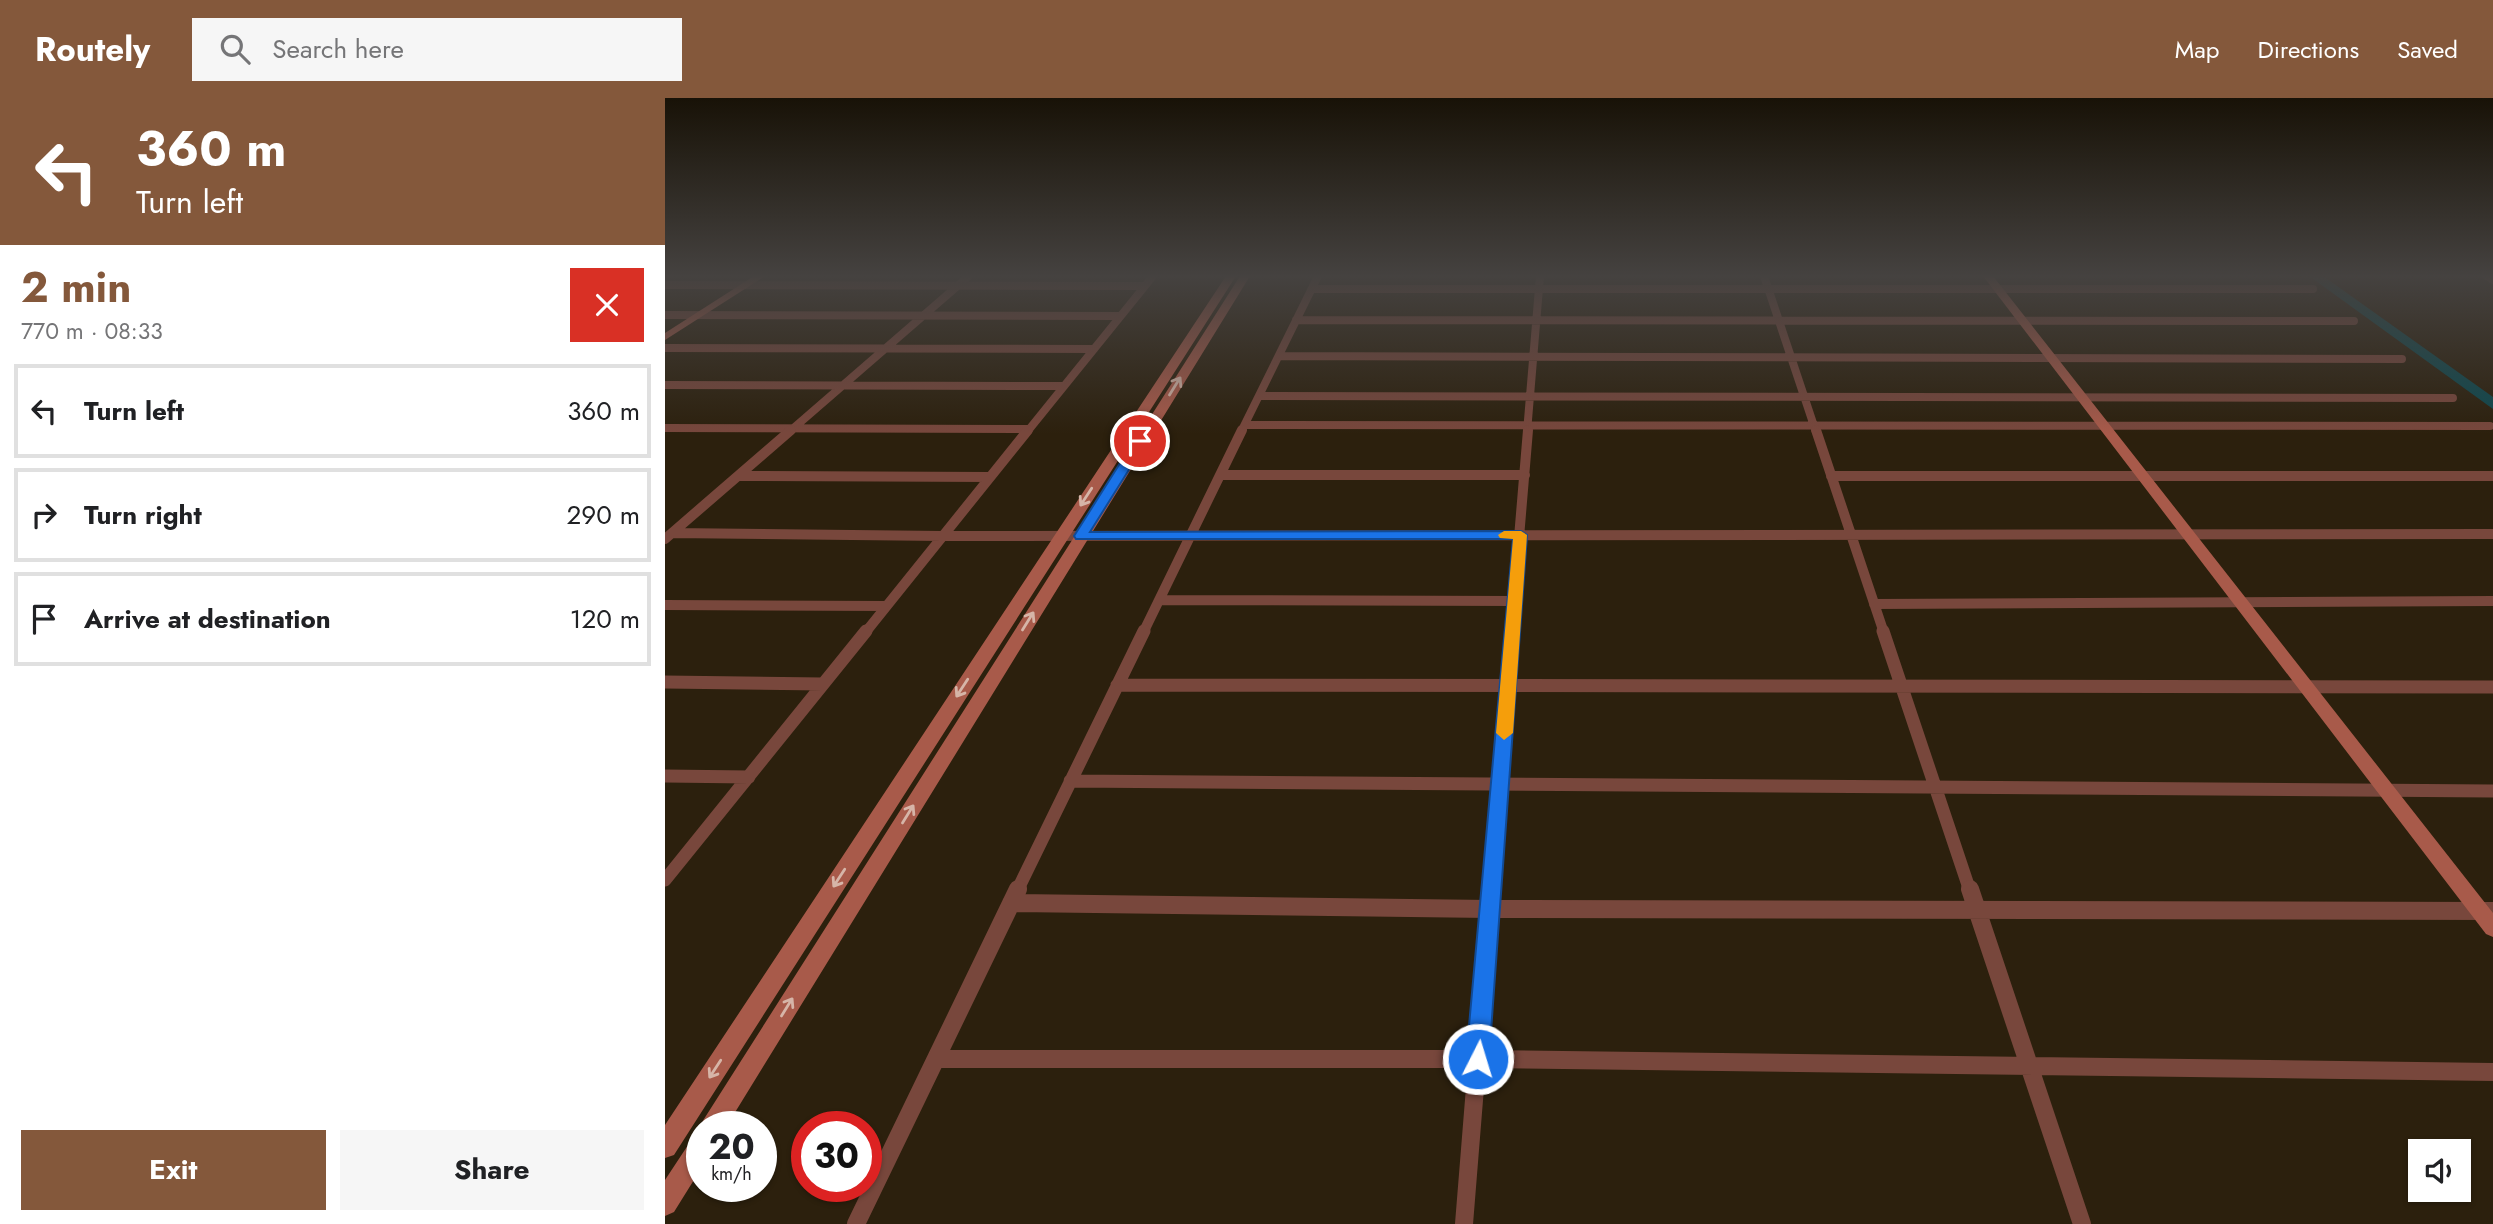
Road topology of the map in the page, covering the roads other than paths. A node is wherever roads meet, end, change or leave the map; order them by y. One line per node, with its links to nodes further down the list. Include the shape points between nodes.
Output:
1 (908, 329): 10 (street)
2 (1111, 329): 11 (street)
3 (1197, 329): 44 (main road, one-way to 44)
4 (1212, 329): 45 (main road, one-way to 4)
5 (1292, 329): 12 (street)
6 (1536, 329): 13 (street)
7 (1781, 329): 15 (street)
8 (2029, 329): 14 (main road)
9 (665, 348): 10 (street)
10 (886, 348): 11 (street); 18 (street)
11 (1094, 349): 19 (street)
12 (1279, 356): 13 (street); 20 (street)
13 (1534, 357): 15 (street); 21 (street)
14 (2050, 357): 15 (street); 16 (street); 23 (main road)
15 (1791, 358): 22 (street)
16 (2402, 359)
17 (665, 385): 18 (street)
18 (842, 386): 19 (street); 31 (street)
19 (1064, 386): 32 (street)
20 (1259, 396): 21 (street); 25 (street)
21 (1531, 397): 22 (street); 26 (street)
22 (1805, 397): 23 (street); 27 (street)
23 (2081, 398): 24 (street); 28 (main road)
24 (2453, 398)
25 (1245, 425): 26 (street); 33 (street)
26 (1529, 426): 27 (street); 34 (street)
27 (1814, 426): 28 (street); 36 (street)
28 (2103, 426): 29 (street); 37 (main road)
29 (2490, 426)
30 (665, 428): 31 (street)
31 (794, 428): 32 (street); 35 (street)
32 (1029, 429): 39 (street)
33 (1221, 475): 34 (street); 46 (street)
34 (1525, 475): 41 (street)
35 (739, 476): 39 (street); 43 (street)
36 (1831, 476): 37 (street); 42 (street)
37 (2141, 476): 38 (street); 47 (main road)
38 (2493, 476)
39 (990, 477): 48 (street)
40 (2493, 534): 47 (street)
41 (1521, 535): 42 (street); 46 (street); 50 (street)
42 (1851, 535): 47 (street); 53 (street)
43 (669, 536): 48 (street)
44 (1061, 536): 45 (street); 48 (street); 81 (main road, one-way to 81)
45 (1081, 536): 46 (street); 80 (main road, one-way to 45)
46 (1192, 536): 49 (street)
47 (2187, 536): 52 (main road)
48 (942, 537): 55 (street)
49 (1160, 600): 50 (street); 58 (street)
50 (1515, 601): 59 (street)
51 (2493, 601): 52 (street)
52 (2238, 602): 53 (street); 61 (main road)
53 (1874, 604): 60 (street)
54 (665, 605): 55 (street)
55 (886, 606): 57 (street)
56 (665, 682): 57 (street)
57 (824, 684): 64 (street)
58 (1117, 685): 59 (street); 65 (street)
59 (1509, 685): 60 (street); 66 (street)
60 (1902, 687): 61 (street); 67 (street)
61 (2305, 687): 62 (street); 68 (main road)
62 (2493, 687)
63 (665, 776): 64 (street)
64 (748, 777): 70 (street)
65 (1070, 781): 66 (street); 71 (street)
66 (1500, 784): 67 (street); 72 (street)
67 (1935, 787): 68 (street); 73 (street)
68 (2385, 789): 69 (street); 74 (main road)
69 (2493, 791)
70 (665, 880)
71 (1011, 903): 72 (street); 76 (street)
72 (1490, 909): 73 (street); 77 (street)
73 (1977, 909): 74 (street); 78 (street)
74 (2486, 911): 75 (main road)
75 (2493, 928)
76 (936, 1059): 77 (street); 84 (street)
77 (1478, 1059): 78 (street); 85 (street)
78 (2029, 1067): 79 (street); 86 (street)
79 (2493, 1072)
80 (722, 1111)
81 (665, 1146)
82 (686, 1170): 83 (main road)
83 (665, 1203)
84 (856, 1224)
85 (1464, 1224)
86 (2082, 1224)

